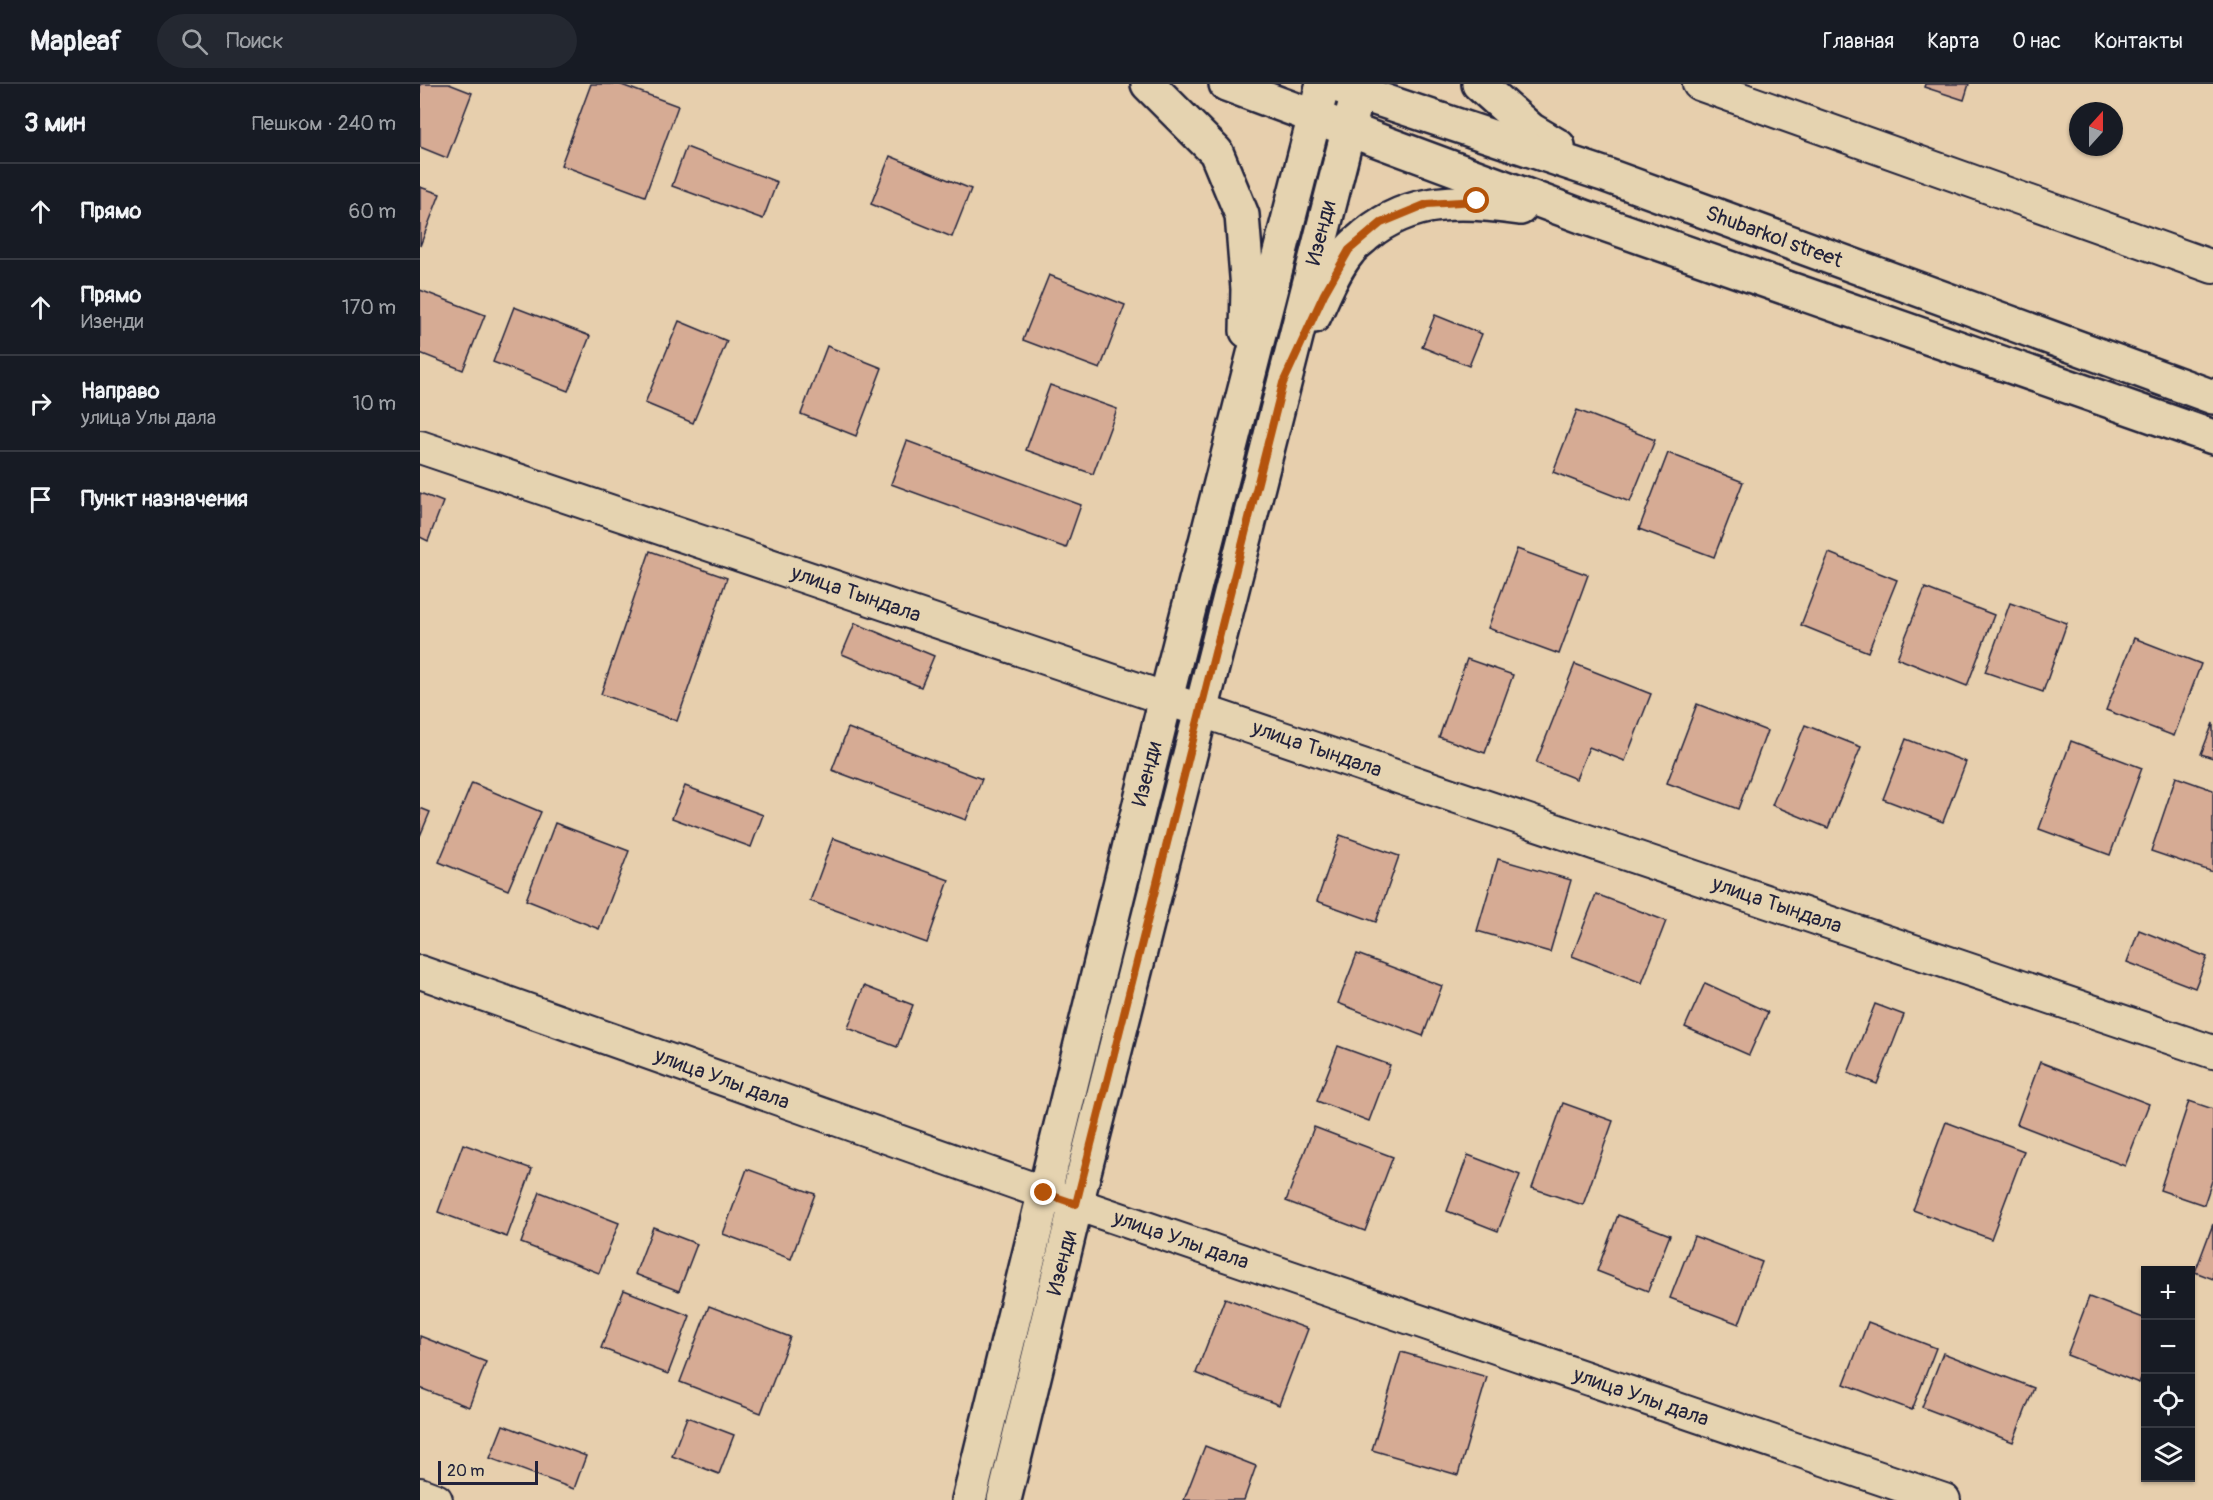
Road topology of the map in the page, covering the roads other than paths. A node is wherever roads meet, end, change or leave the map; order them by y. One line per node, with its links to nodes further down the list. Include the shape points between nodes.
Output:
1 (1148, 84): 13 (street, via 1216,153 1242,215 1248,289)
2 (1226, 84): 7 (street)
3 (1323, 84): 7 (street, Изенди)
4 (1479, 84): 9 (street, via 1531,130)
5 (1699, 84): 11 (street)
6 (1350, 87): 8 (street, Изенди); 9 (street, Shubarkol street)
7 (1314, 116): 8 (street, Shubarkol street); 13 (street, Изенди)
8 (1348, 128): 10 (street, Shubarkol street); 12 (street, Изенди)
9 (1603, 174): 14 (street, Shubarkol street)
10 (1584, 217): 12 (street, via 1477,201 1427,204 1381,223 1349,250); 15 (street, Shubarkol street)
11 (2213, 267)
12 (1283, 383): 18 (street, Изенди)
13 (1245, 391): 17 (street, Изенди)
14 (2213, 397)
15 (2213, 437)
16 (420, 447): 17 (street, улица Тындала)
17 (1166, 698): 18 (street, улица Тындала); 21 (street, Изенди)
18 (1201, 710): 20 (street, улица Тындала); 22 (street, Изенди)
19 (420, 972): 21 (street, улица Улы дала)
20 (2213, 1052)
21 (1044, 1193): 22 (street, улица Улы дала); 25 (street, Изенди)
22 (1076, 1204): 26 (street, Изенди); 27 (street, улица Улы дала)
23 (420, 1494): 24 (street)
24 (436, 1500)
25 (969, 1500)
26 (1004, 1500)
27 (1944, 1500)

